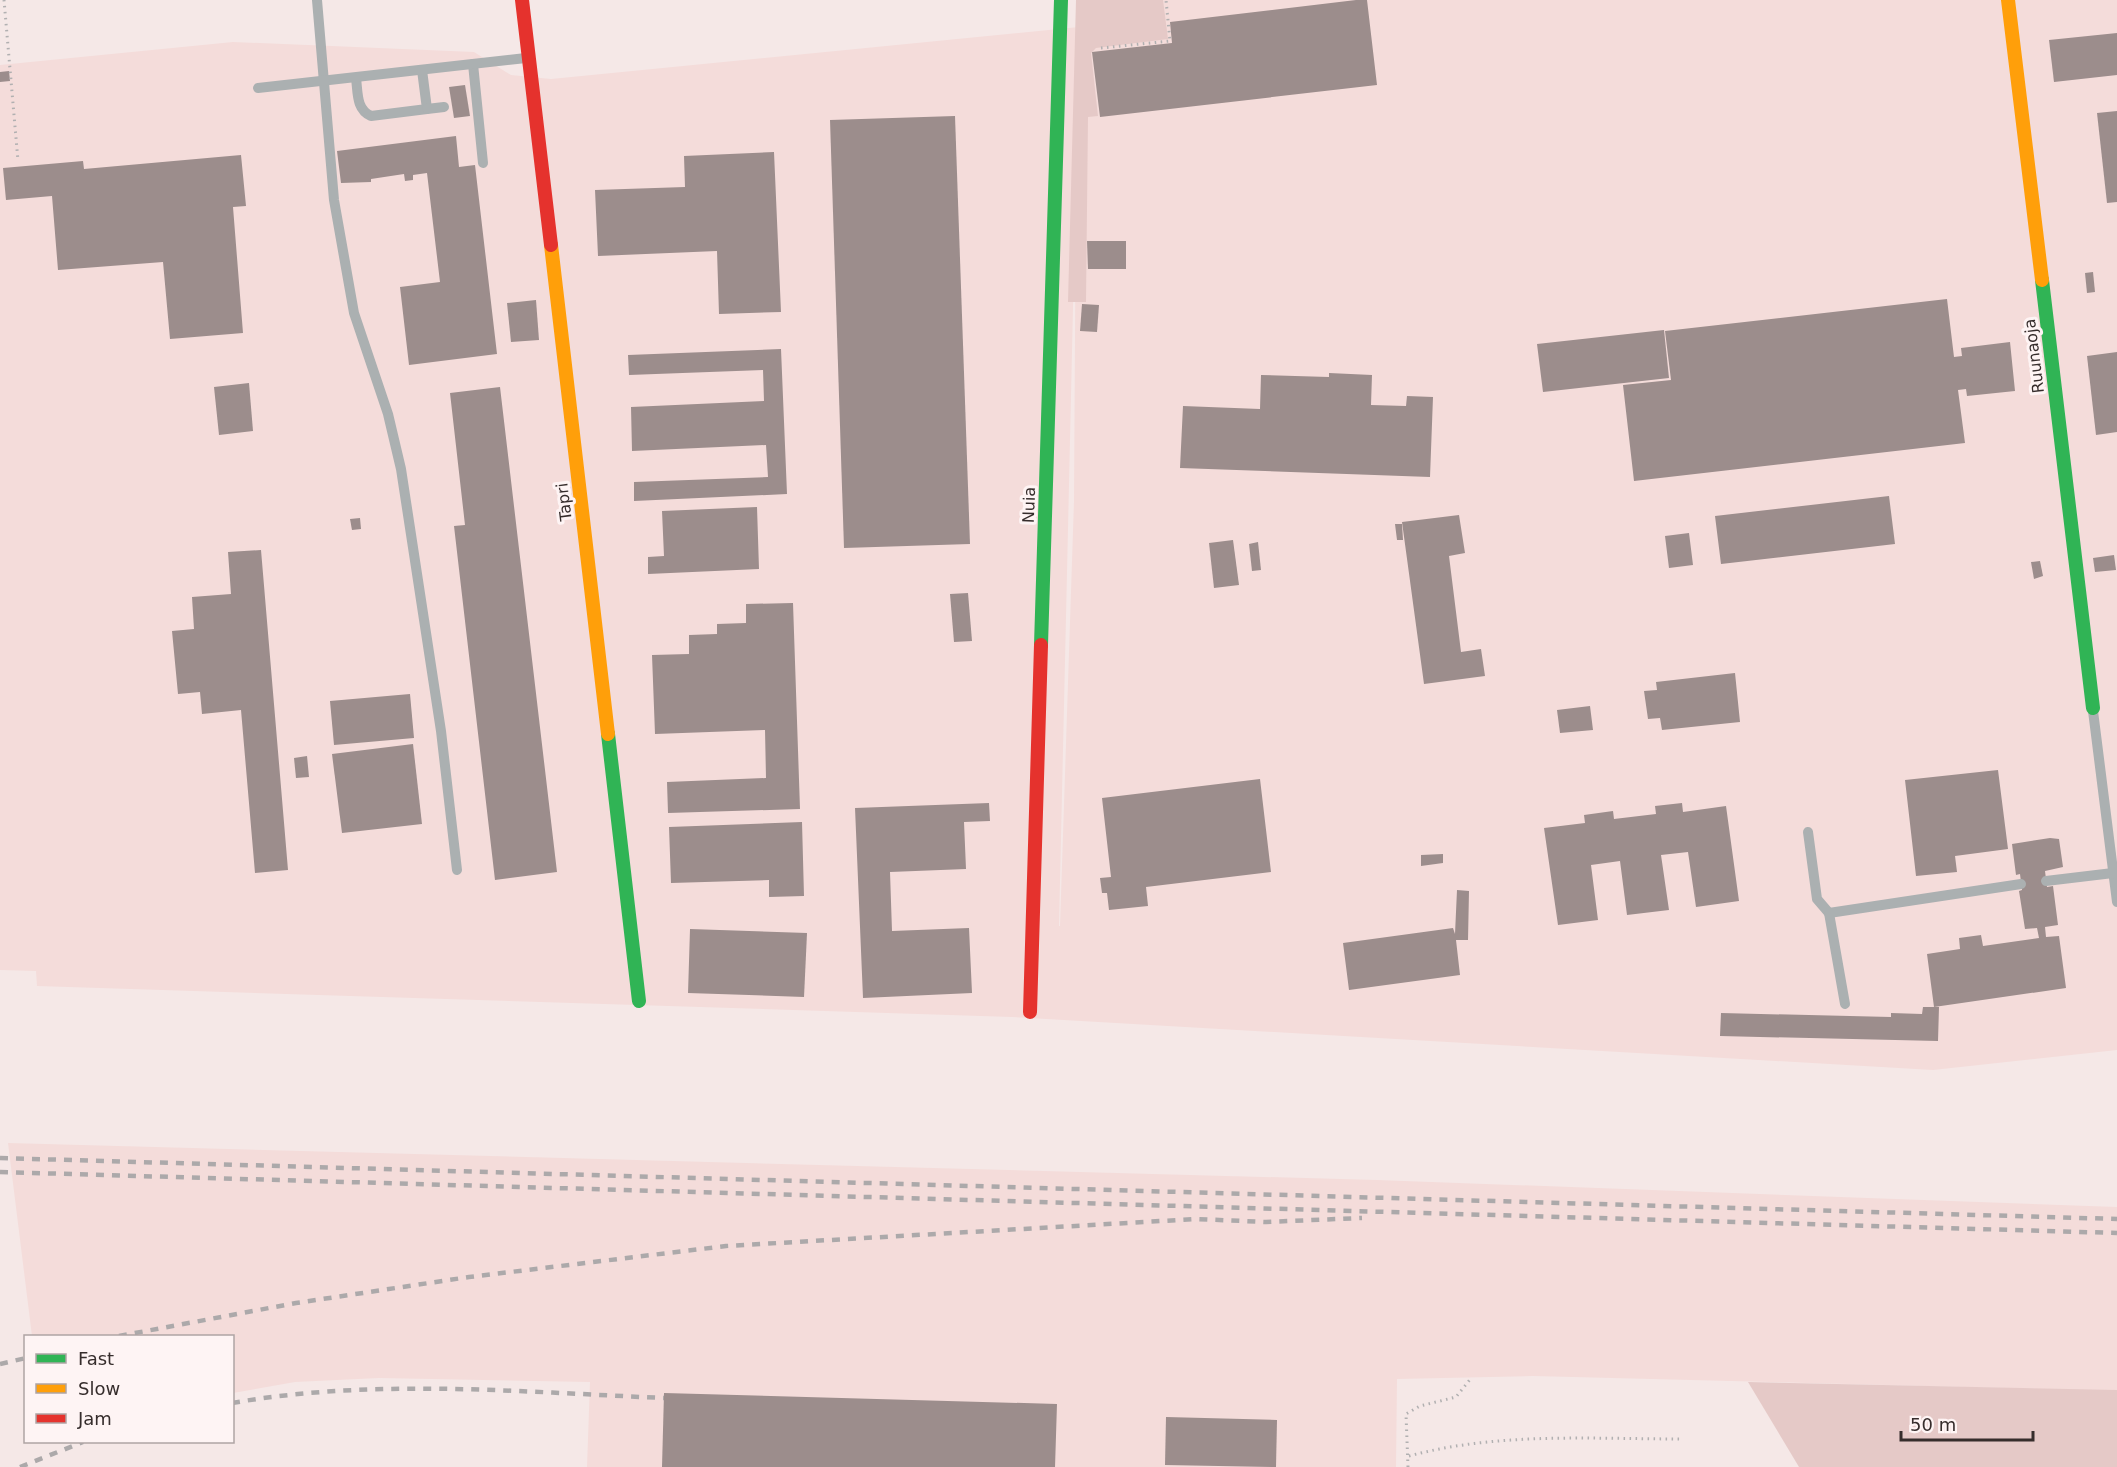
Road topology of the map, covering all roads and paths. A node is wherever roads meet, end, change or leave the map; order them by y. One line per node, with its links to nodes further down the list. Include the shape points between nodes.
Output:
1 (3, 0): 16 (path)
2 (317, 0): 12 (lane)
3 (522, 0): 8 (street, Tapri)
4 (1061, 0): 28 (street, Nuia)
5 (1166, 0): 7 (path, via 1170,41)
6 (2008, 0): 18 (street, Ruunaoja)
7 (1101, 48)
8 (529, 57): 9 (lane); 26 (street, Tapri)
9 (473, 64): 10 (lane); 17 (lane)
10 (422, 70): 11 (lane); 15 (lane)
11 (356, 78): 12 (lane); 15 (lane, via 359,104 371,116)
12 (325, 81): 13 (lane); 20 (lane, via 334,200 354,313 388,414 401,469 441,731)
13 (258, 88)
14 (444, 107): 15 (lane)
15 (427, 109)
16 (18, 161)
17 (483, 163)
18 (2093, 708): 21 (lane)
19 (1808, 832): 25 (lane, via 1818,899)
20 (457, 870)
21 (2113, 873): 22 (lane); 24 (lane)
22 (2046, 880)
23 (2021, 884): 25 (lane)
24 (2117, 902)
25 (1829, 913): 27 (lane)
26 (639, 1001)
27 (1845, 1004)
28 (1030, 1012)
29 (1472, 1377): 31 (path, via 1456,1397 1420,1406 1406,1414)
30 (1683, 1439): 31 (path, via 1509,1439 1446,1446)
31 (1409, 1456): 32 (path)
32 (1408, 1467)

